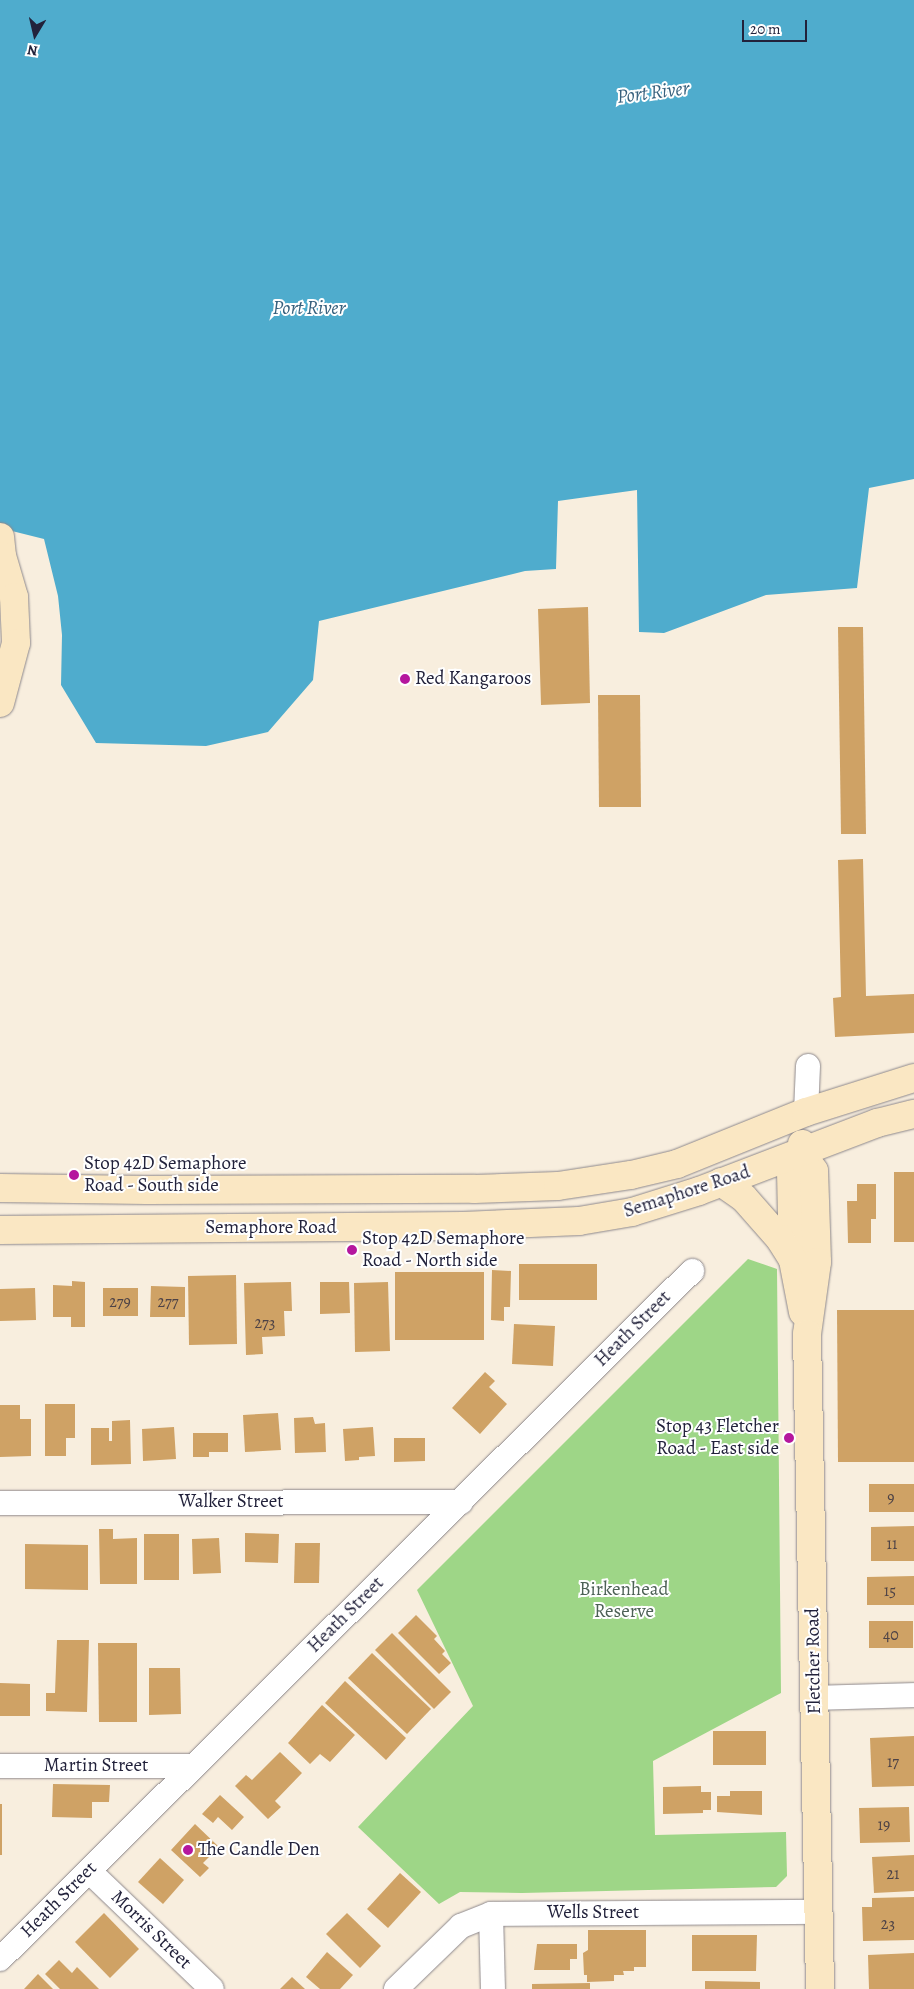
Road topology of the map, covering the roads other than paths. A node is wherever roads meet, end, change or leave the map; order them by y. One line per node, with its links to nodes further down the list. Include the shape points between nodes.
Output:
1 (1, 555): 2 (main road, via 14,597 16,643)
2 (0, 703)
3 (808, 1066): 5 (street)
4 (914, 1078): 5 (main road, Semaphore Road)
5 (806, 1112): 7 (main road, Fletcher Road); 9 (main road, Semaphore Road, via 677,1164 558,1186 316,1190)
6 (914, 1114): 7 (main road, Semaphore Road, via 877,1123)
7 (801, 1153): 8 (main road, Semaphore Road); 11 (main road, Fletcher Road, via 791,1172); 13 (main road, Fletcher Road, via 814,1171 817,1262)
8 (721, 1182): 10 (main road, Semaphore Road, via 632,1212 579,1221 463,1226); 11 (main road, via 744,1198 780,1239)
9 (0, 1188)
10 (0, 1230)
11 (793, 1260): 13 (main road, Fletcher Road)
12 (692, 1271): 14 (street, Heath Street)
13 (808, 1334): 17 (main road, Fletcher Road)
14 (461, 1502): 15 (street, Walker Street); 19 (street, Heath Street)
15 (0, 1503)
16 (914, 1695): 17 (street)
17 (815, 1698): 21 (main road, Fletcher Road)
18 (0, 1766): 19 (street, Martin Street)
19 (193, 1766): 20 (street, Heath Street)
20 (89, 1870): 23 (street, Heath Street); 24 (street, Morris Street)
21 (818, 1912): 22 (street, Wells Street); 27 (main road, Fletcher Road)
22 (491, 1914): 25 (street, Wells Street, via 461,1926); 26 (street)
23 (0, 1959)
24 (212, 1989)
25 (396, 1989)
26 (493, 1989)
27 (820, 1989)

